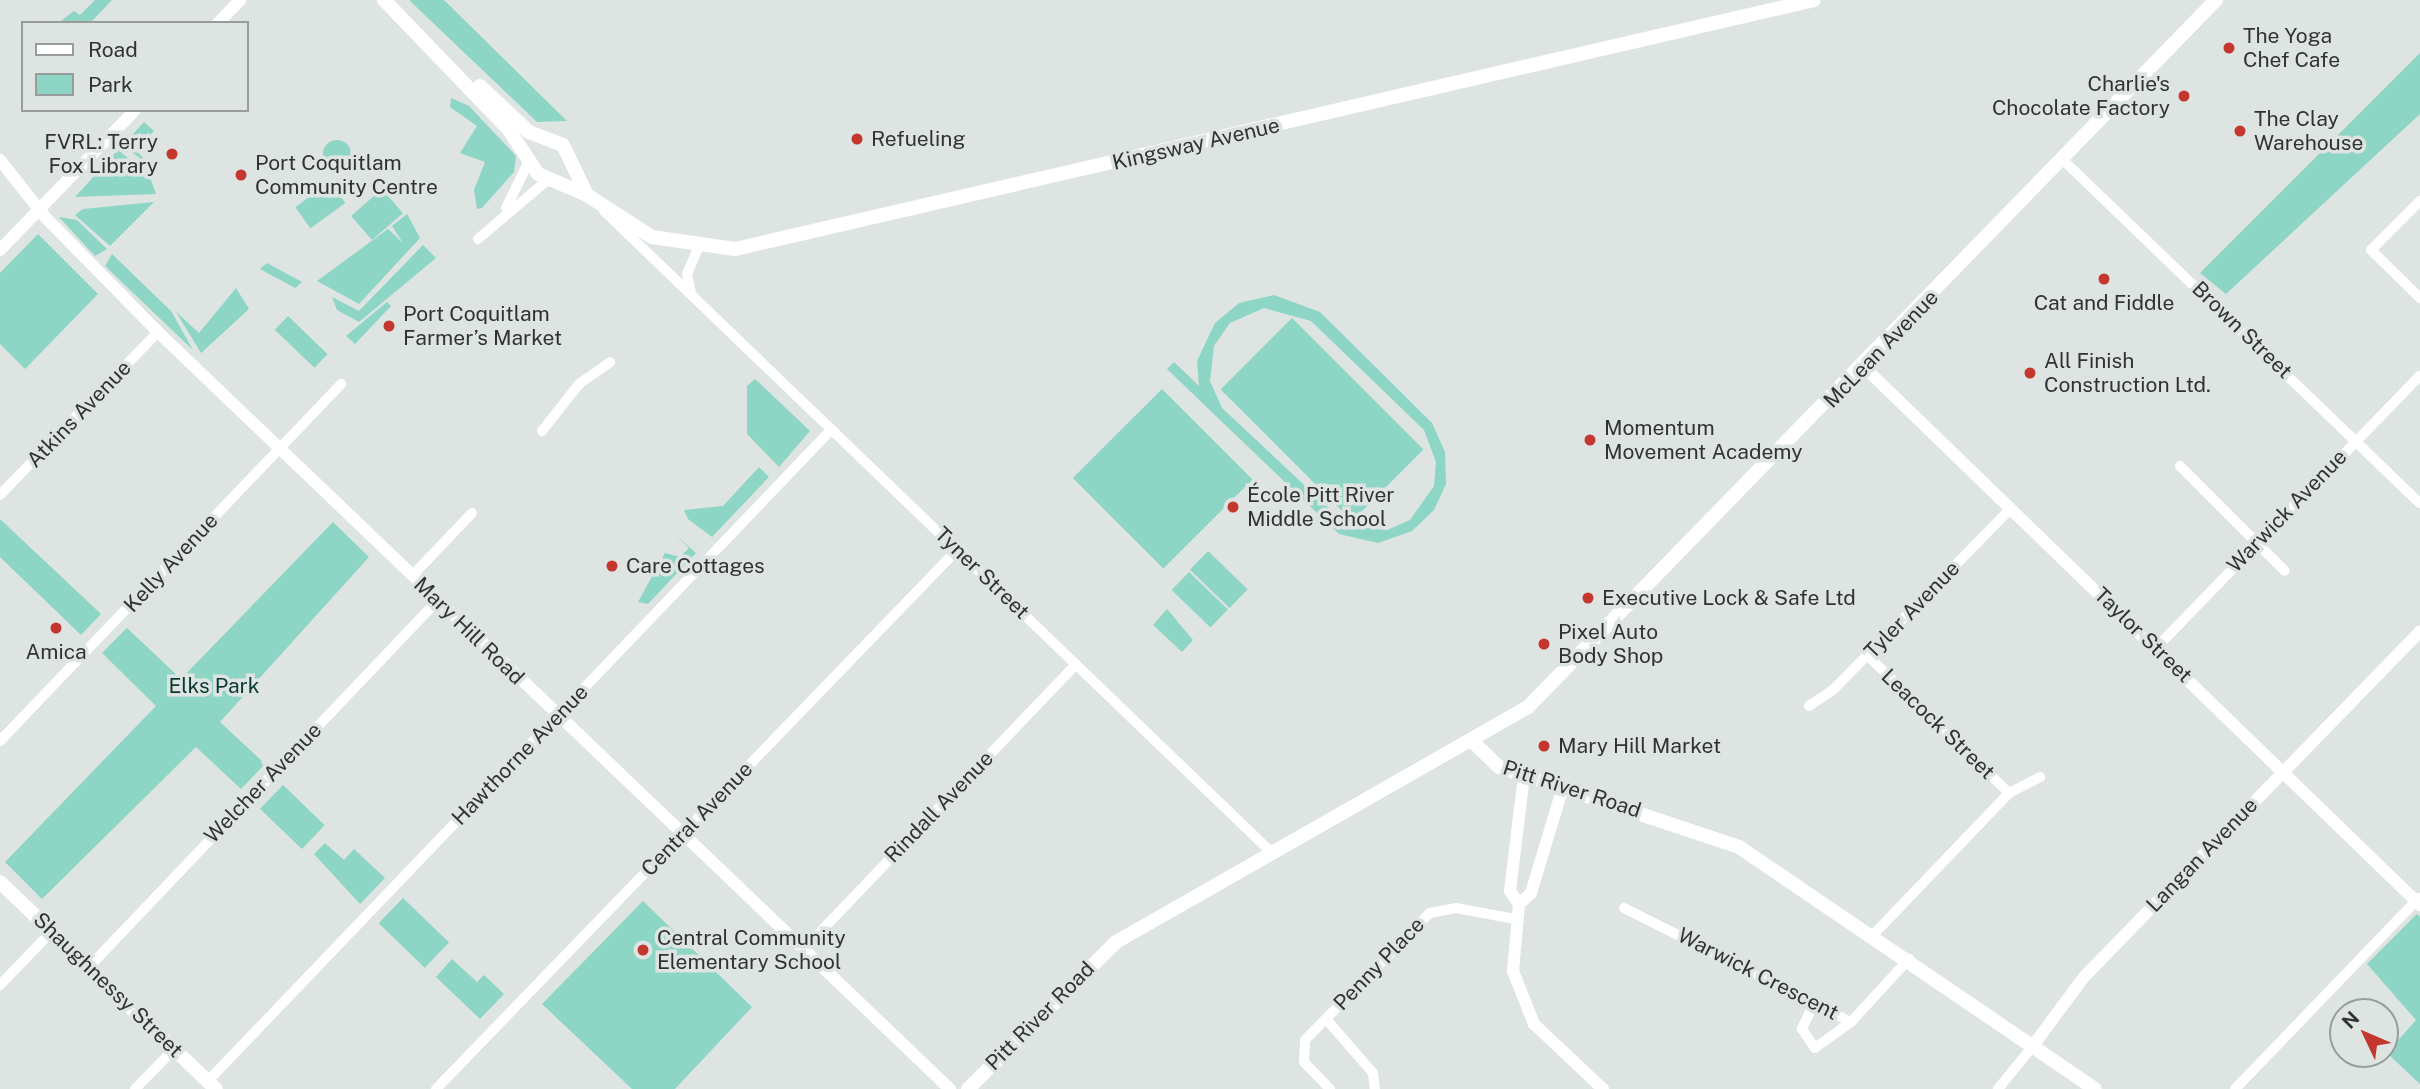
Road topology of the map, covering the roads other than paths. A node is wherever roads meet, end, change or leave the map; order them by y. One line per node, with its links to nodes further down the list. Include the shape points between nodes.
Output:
1 (240, 0): 5 (street)
2 (384, 0): 6 (main road, Kingsway Avenue)
3 (1814, 0): 19 (main road, Kingsway Avenue, via 758,246)
4 (2216, 0): 11 (main road, McLean Avenue)
5 (220, 21)
6 (441, 54): 8 (main road, Kingsway Avenue, via 527,131); 10 (main road, Kingsway Avenue)
7 (133, 112): 16 (street)
8 (545, 139): 9 (main road, Kingsway Avenue, via 563,145); 10 (main road)
9 (568, 158): 13 (main road); 14 (main road, Kingsway Avenue)
10 (529, 159): 13 (main road, Kingsway Avenue, via 538,174); 17 (street)
11 (2062, 159): 25 (main road, McLean Avenue); 30 (street, Brown Street)
12 (0, 160): 16 (street, Mary Hill Road)
13 (551, 177): 14 (main road, Kingsway Avenue); 17 (street)
14 (587, 195): 19 (main road, Kingsway Avenue, via 642,233); 21 (street, Tyner Street)
15 (2420, 201): 22 (street, via 2371,250)
16 (39, 210): 20 (street); 23 (street, Mary Hill Road)
17 (502, 215): 18 (street)
18 (478, 239)
19 (698, 248): 21 (street, via 687,274)
20 (0, 250)
21 (693, 297): 28 (street, Tyner Street)
22 (2420, 298)
23 (158, 332): 31 (street, Mary Hill Road); 33 (street, Atkins Avenue)
24 (610, 362): 29 (street, via 579,384)
25 (1864, 368): 35 (street, Taylor Street); 49 (main road, McLean Avenue, via 1547,691)
26 (2420, 376): 30 (street, Warwick Avenue)
27 (341, 384): 31 (street, Kelly Avenue)
28 (832, 429): 38 (street, Tyner Street); 47 (street, Hawthorne Avenue)
29 (542, 430)
30 (2356, 440): 34 (street, Brown Street); 37 (street, Warwick Avenue)
31 (279, 449): 40 (street, Mary Hill Road); 48 (street, Kelly Avenue)
32 (2180, 466): 37 (street)
33 (0, 495)
34 (2420, 503)
35 (2010, 509): 43 (street, Taylor Street); 44 (street, Tyler Avenue)
36 (472, 513): 40 (street)
37 (2257, 542): 39 (street); 43 (street, Warwick Avenue)
38 (958, 549): 45 (street, Tyner Street); 55 (street, Central Avenue)
39 (2285, 571)
40 (412, 576): 41 (street, Mary Hill Road)
41 (438, 601): 47 (street, Mary Hill Road); 66 (street, Welcher Avenue)
42 (2420, 631): 50 (street, Langan Avenue)
43 (2157, 647): 50 (street, Taylor Street)
44 (1867, 655): 46 (street, Tyler Avenue); 54 (street, Leacock Street)
45 (1076, 664): 56 (street, Tyner Street); 64 (street, Rindall Avenue)
46 (1809, 706)
47 (558, 716): 55 (street, Mary Hill Road); 73 (street, Hawthorne Avenue)
48 (0, 741)
49 (1472, 741): 51 (main road, Pitt River Road, via 1489,762); 56 (main road, Pitt River Road)
50 (2283, 772): 58 (street, Taylor Street); 71 (street, Langan Avenue, via 2084,977)
51 (1524, 775): 53 (main road, Pitt River Road); 59 (street, via 1510,891)
52 (2040, 777): 54 (street)
53 (1563, 786): 59 (street, via 1531,893); 63 (main road, Pitt River Road, via 1739,847)
54 (2009, 793): 63 (street)
55 (683, 834): 64 (street, Mary Hill Road); 75 (street, Central Avenue)
56 (1270, 851): 77 (main road, Pitt River Road, via 1116,942)
57 (0, 882): 62 (main road, Shaughnessy Street)
58 (2419, 901): 83 (street)
59 (1519, 904): 61 (street)
60 (1624, 908): 68 (street, Warwick Crescent)
61 (1515, 919): 69 (street, Penny Place, via 1436,909); 80 (street, via 1512,959 1522,1003 1541,1032)
62 (52, 931): 66 (main road, Shaughnessy Street); 67 (street)
63 (1874, 934): 65 (main road, Pitt River Road)
64 (803, 950): 76 (street, Mary Hill Road)
65 (1910, 959): 70 (street, Warwick Crescent); 71 (main road, Pitt River Road)
66 (89, 967): 72 (main road, Shaughnessy Street)
67 (0, 985)
68 (1814, 1003): 70 (street, Warwick Crescent); 70 (street, via 1802,1029 1815,1048)
69 (1326, 1019): 78 (street, Penny Place, via 1306,1040 1301,1055); 79 (street, Penny Place, via 1373,1073)
70 (1852, 1022)
71 (2032, 1047): 81 (street, Langan Avenue); 82 (main road, Pitt River Road)
72 (174, 1049): 73 (main road, Shaughnessy Street); 74 (street)
73 (212, 1085)
74 (135, 1089)
75 (436, 1089)
76 (950, 1089)
77 (968, 1089)
78 (1330, 1089)
79 (1374, 1089)
80 (1603, 1089)
81 (1998, 1089)
82 (2095, 1089)
83 (2235, 1089)

